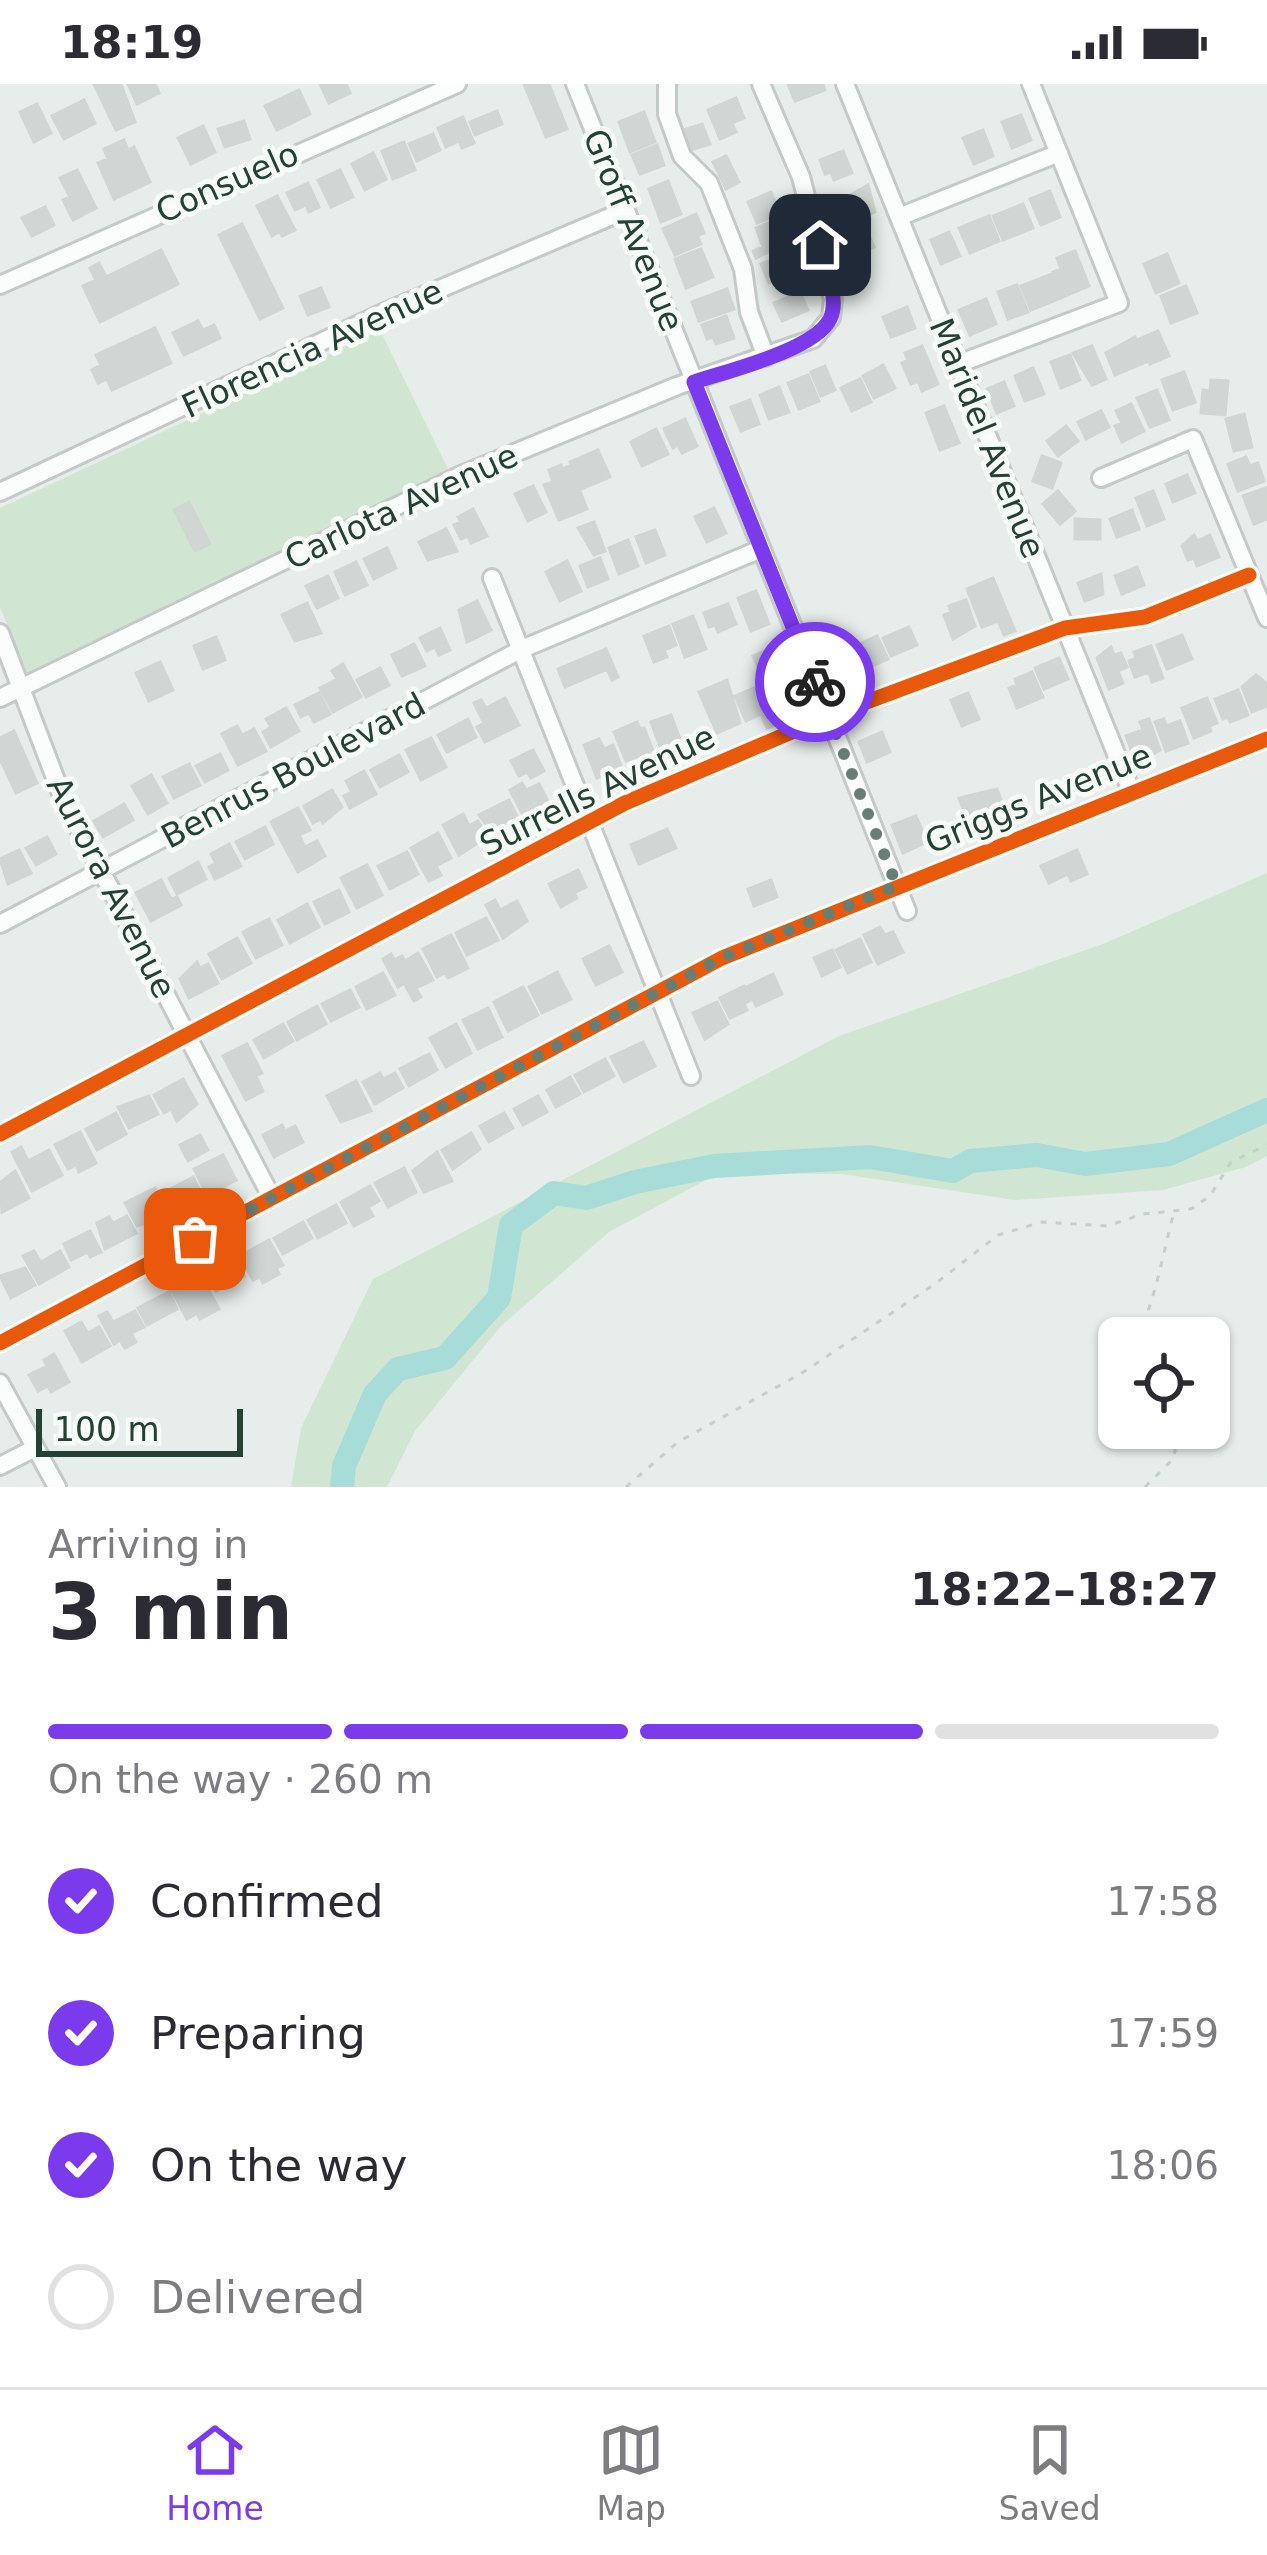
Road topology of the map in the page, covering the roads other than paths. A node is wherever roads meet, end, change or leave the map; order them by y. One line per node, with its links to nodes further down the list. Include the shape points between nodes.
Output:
1 (457, 84): 10 (street, Consuelo)
2 (575, 84): 8 (street, Groff Avenue)
3 (667, 84): 11 (street, via 674,135 709,183)
4 (761, 84): 11 (street, Carlota Avenue, via 801,177 833,299 831,318 813,339)
5 (845, 84): 9 (street, Maridel Avenue)
6 (1031, 84): 7 (street)
7 (1059, 153): 9 (street); 12 (street, via 1119,303)
8 (626, 210): 13 (street, Groff Avenue); 15 (street, Florencia Avenue)
9 (899, 218): 12 (street, Maridel Avenue)
10 (0, 285)
11 (766, 357): 13 (street, Carlota Avenue)
12 (958, 364): 20 (street, Maridel Avenue)
13 (694, 382): 16 (street, Groff Avenue); 23 (street, Carlota Avenue, via 459,476)
14 (1101, 478): 17 (street, via 1193,439)
15 (0, 492)
16 (761, 549): 22 (street, Benrus Boulevard); 25 (street, Groff Avenue)
17 (1249, 574): 19 (street); 20 (street, Surrells Avenue, via 1145,617)
18 (492, 578): 22 (street)
19 (1267, 618)
20 (1065, 628): 25 (street, Surrells Avenue); 27 (street, Maridel Avenue)
21 (0, 633): 23 (street, Aurora Avenue)
22 (522, 649): 28 (street); 29 (street, Benrus Boulevard)
23 (21, 687): 24 (street, Carlota Avenue); 29 (street, Aurora Avenue, via 62,796)
24 (0, 698)
25 (829, 716): 28 (street, Surrells Avenue); 30 (street, Groff Avenue)
26 (1267, 739): 27 (street, Griggs Avenue)
27 (1132, 793): 30 (street, Griggs Avenue)
28 (591, 821): 33 (street); 34 (street, Surrells Avenue)
29 (102, 871): 32 (street, Benrus Boulevard); 34 (street, Aurora Avenue)
30 (897, 886): 31 (street, Groff Avenue); 33 (street, Griggs Avenue, via 771,934)
31 (907, 911)
32 (0, 924)
33 (658, 993): 35 (street); 37 (street, Griggs Avenue)
34 (188, 1034): 36 (street, Surrells Avenue); 37 (street, Aurora Avenue)
35 (691, 1076)
36 (0, 1134)
37 (272, 1198): 38 (street, Griggs Avenue)
38 (0, 1343)
39 (0, 1383): 40 (street)
40 (35, 1448): 41 (street); 42 (street)
41 (0, 1466)
42 (57, 1487)

